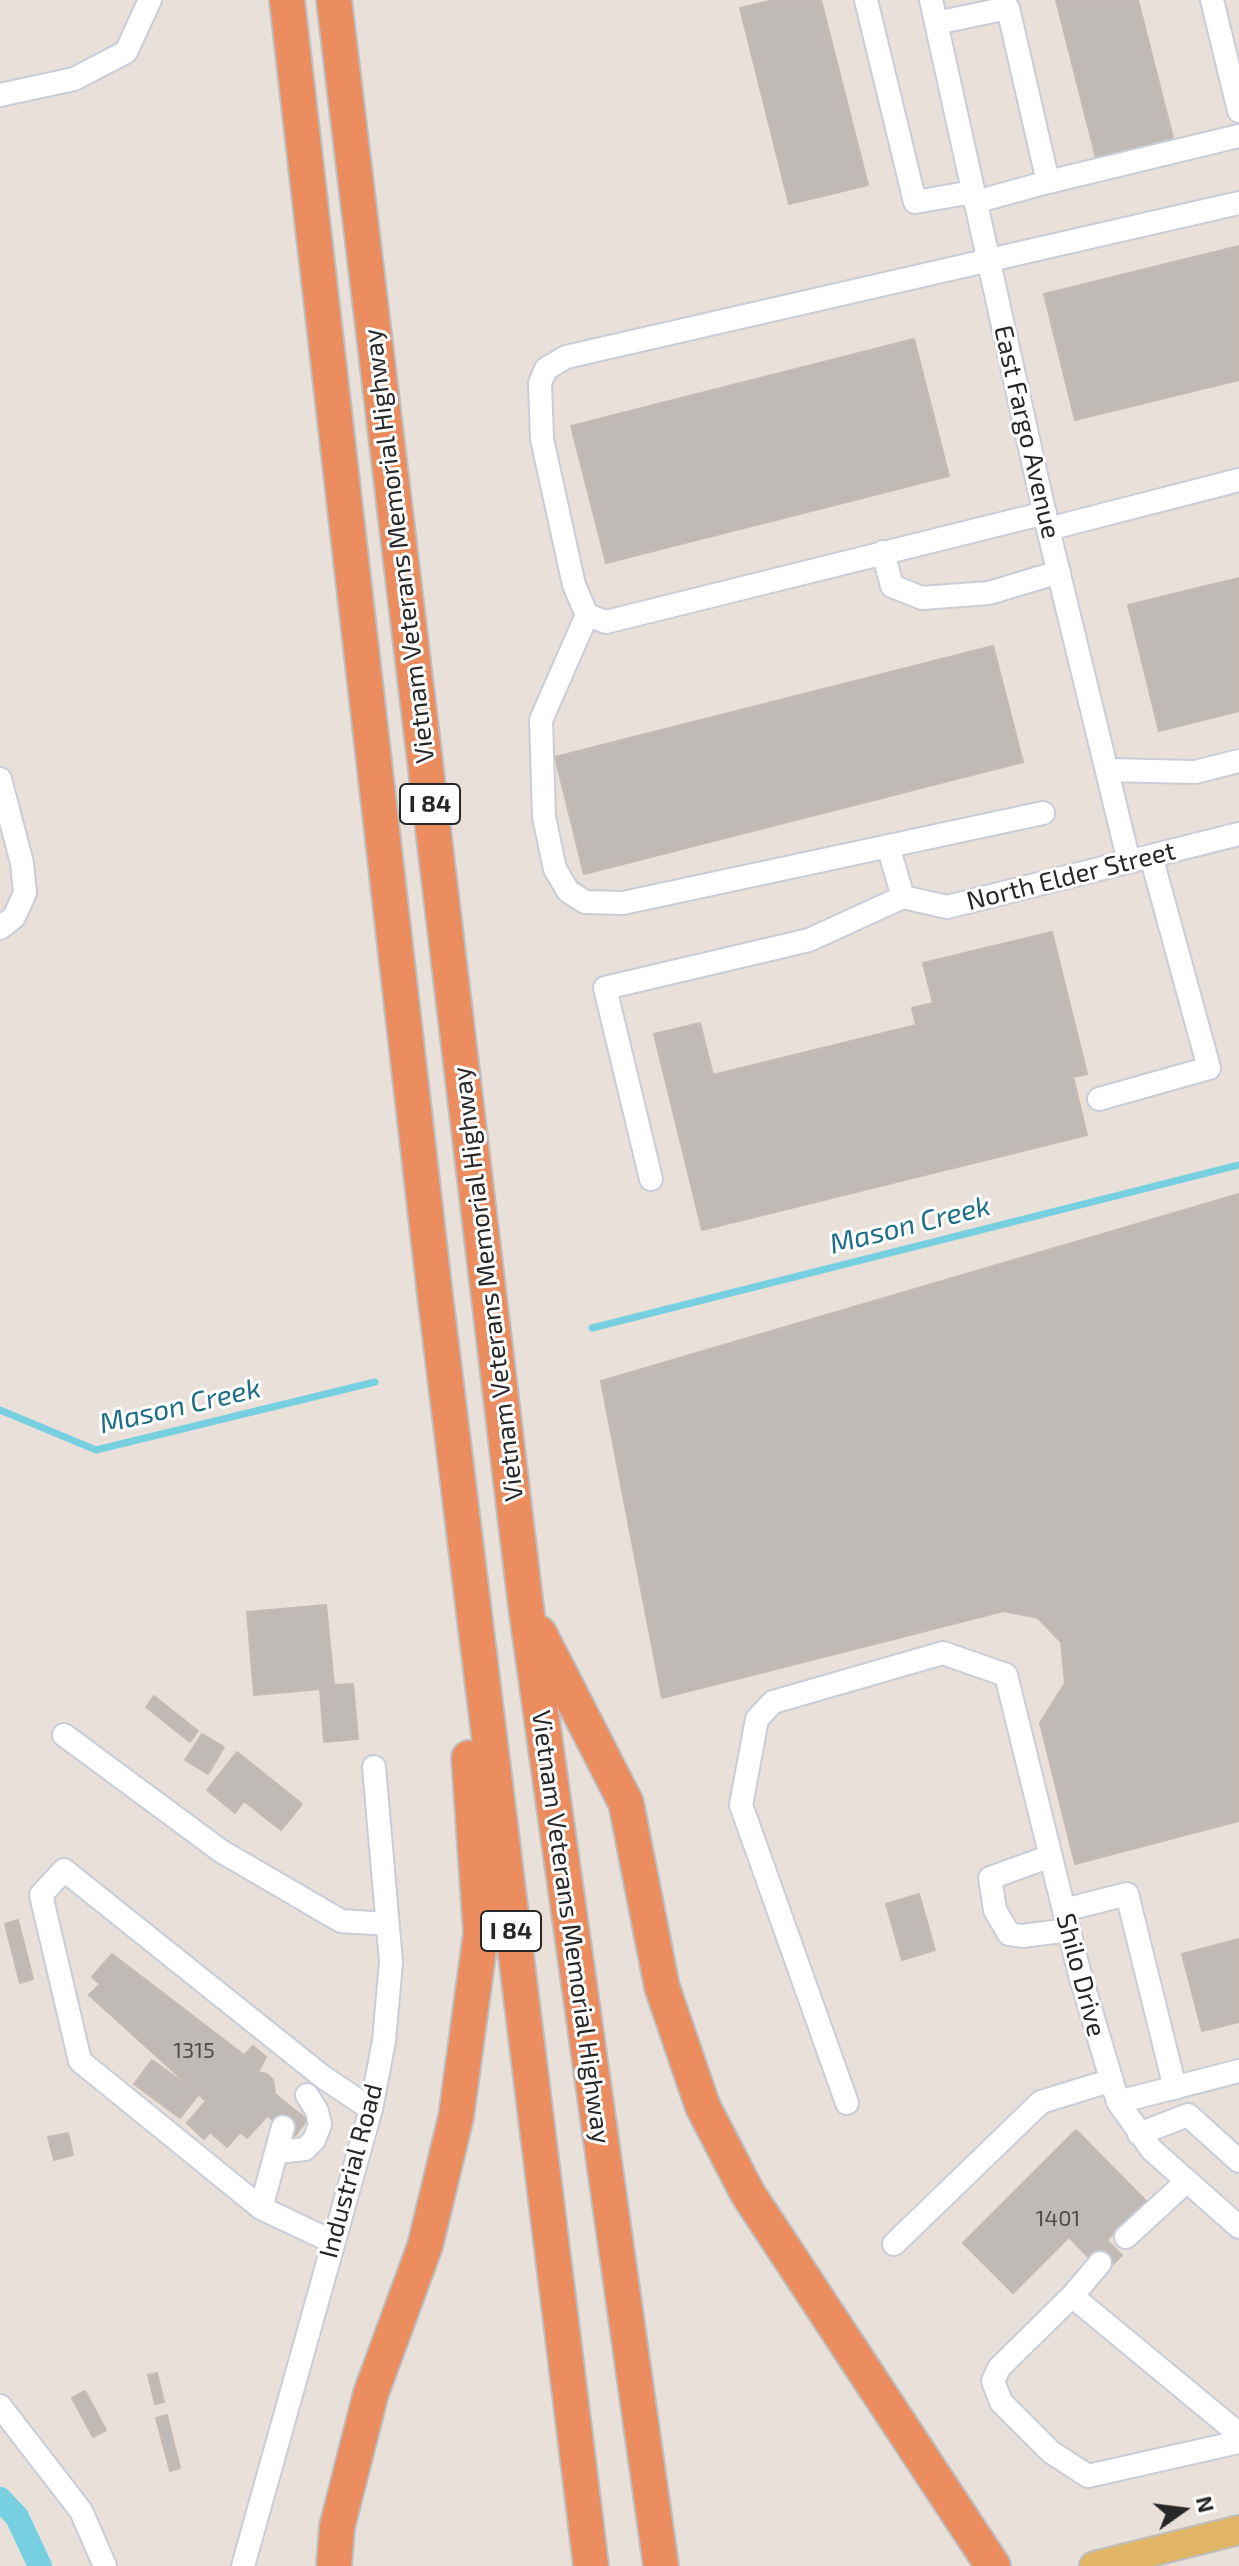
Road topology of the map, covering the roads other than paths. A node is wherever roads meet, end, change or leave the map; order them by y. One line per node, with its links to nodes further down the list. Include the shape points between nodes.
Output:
1 (150, 0): 9 (street, via 126,52 74,79)
2 (287, 0): 32 (highway, Vietnam Veterans Memorial Highway / I 84)
3 (334, 0): 33 (highway, Vietnam Veterans Memorial Highway / I 84)
4 (866, 0): 13 (street, via 915,202)
5 (931, 0): 8 (street, East Fargo Avenue)
6 (1212, 0): 10 (street)
7 (1007, 4): 8 (street); 12 (street)
8 (936, 23): 13 (street, East Fargo Avenue)
9 (0, 95)
10 (1239, 111)
11 (1239, 136): 12 (street)
12 (1048, 182): 13 (street)
13 (974, 197): 15 (street, East Fargo Avenue)
14 (1239, 203): 15 (street)
15 (989, 261): 17 (street, East Fargo Avenue); 20 (street, via 566,357 546,369 540,383 542,439 574,585)
16 (1239, 480): 17 (street)
17 (1047, 521): 18 (street); 19 (street, East Fargo Avenue)
18 (883, 552): 19 (street, via 892,586 922,598 989,593); 20 (street, via 606,622)
19 (1059, 572): 22 (street, East Fargo Avenue)
20 (587, 615): 26 (street, via 541,720 544,817 555,869 568,891 585,902 623,903)
21 (1239, 761): 22 (street, via 1195,772)
22 (1107, 770): 27 (street, East Fargo Avenue)
23 (0, 779): 29 (street, via 25,893 14,917)
24 (1043, 813): 26 (street)
25 (1239, 834): 27 (street, North Elder Street)
26 (888, 846): 28 (street)
27 (1140, 859): 28 (street, North Elder Street, via 947,907); 30 (street, East Fargo Avenue, via 1209,1068)
28 (903, 897): 31 (street, via 809,940 605,988)
29 (0, 928)
30 (1099, 1099)
31 (651, 1179)
32 (435, 1295): 64 (highway, via 481,1933 456,2117 425,2246 371,2393 337,2527); 65 (highway, Vietnam Veterans Memorial Highway / I 84)
33 (526, 1607): 66 (highway, Vietnam Veterans Memorial Highway / I 84); 67 (highway, via 626,1803 662,1987 703,2107 748,2194)
34 (64, 1735): 38 (street, via 221,1851 341,1921)
35 (374, 1767): 38 (street, Industrial Road)
36 (1051, 1856): 37 (street, Shilo Drive); 37 (street, via 990,1878 995,1910 1009,1934 1022,1936); 44 (street, Shilo Drive, via 1006,1675 943,1653 773,1702 757,1719 741,1805)
37 (1066, 1920): 41 (street, Shilo Drive); 42 (street, via 1127,1894)
38 (387, 1924): 45 (street, Industrial Road, via 391,1962)
39 (1239, 2071): 42 (street)
40 (323, 2077): 45 (street); 46 (street); 51 (street, via 64,1870 41,1895 80,2061)
41 (1109, 2081): 43 (street, Shilo Drive); 55 (street, via 1041,2102)
42 (1175, 2088): 43 (street)
43 (1118, 2102): 47 (street, Shilo Drive)
44 (847, 2103)
45 (371, 2109): 54 (street, Industrial Road)
46 (295, 2111): 48 (street); 48 (street, via 317,2111 320,2125 314,2140 305,2149)
47 (1139, 2134): 49 (street, via 1188,2115); 50 (street, Shilo Drive)
48 (277, 2152): 51 (street)
49 (1239, 2161)
50 (1187, 2181): 52 (street, Shilo Drive); 53 (street)
51 (261, 2208): 54 (street)
52 (1239, 2227)
53 (1126, 2237)
54 (331, 2241): 63 (street, Industrial Road)
55 (894, 2244)
56 (1100, 2263): 57 (street)
57 (1072, 2296): 59 (street); 60 (street, via 999,2368 993,2381 1001,2402 1051,2452 1077,2472 1097,2476)
58 (0, 2406): 62 (street, via 81,2511)
59 (1239, 2434)
60 (1239, 2442)
61 (1239, 2530): 68 (main road)
62 (105, 2566)
63 (243, 2566)
64 (334, 2566)
65 (591, 2566)
66 (661, 2566)
67 (993, 2566)
68 (1094, 2566)

